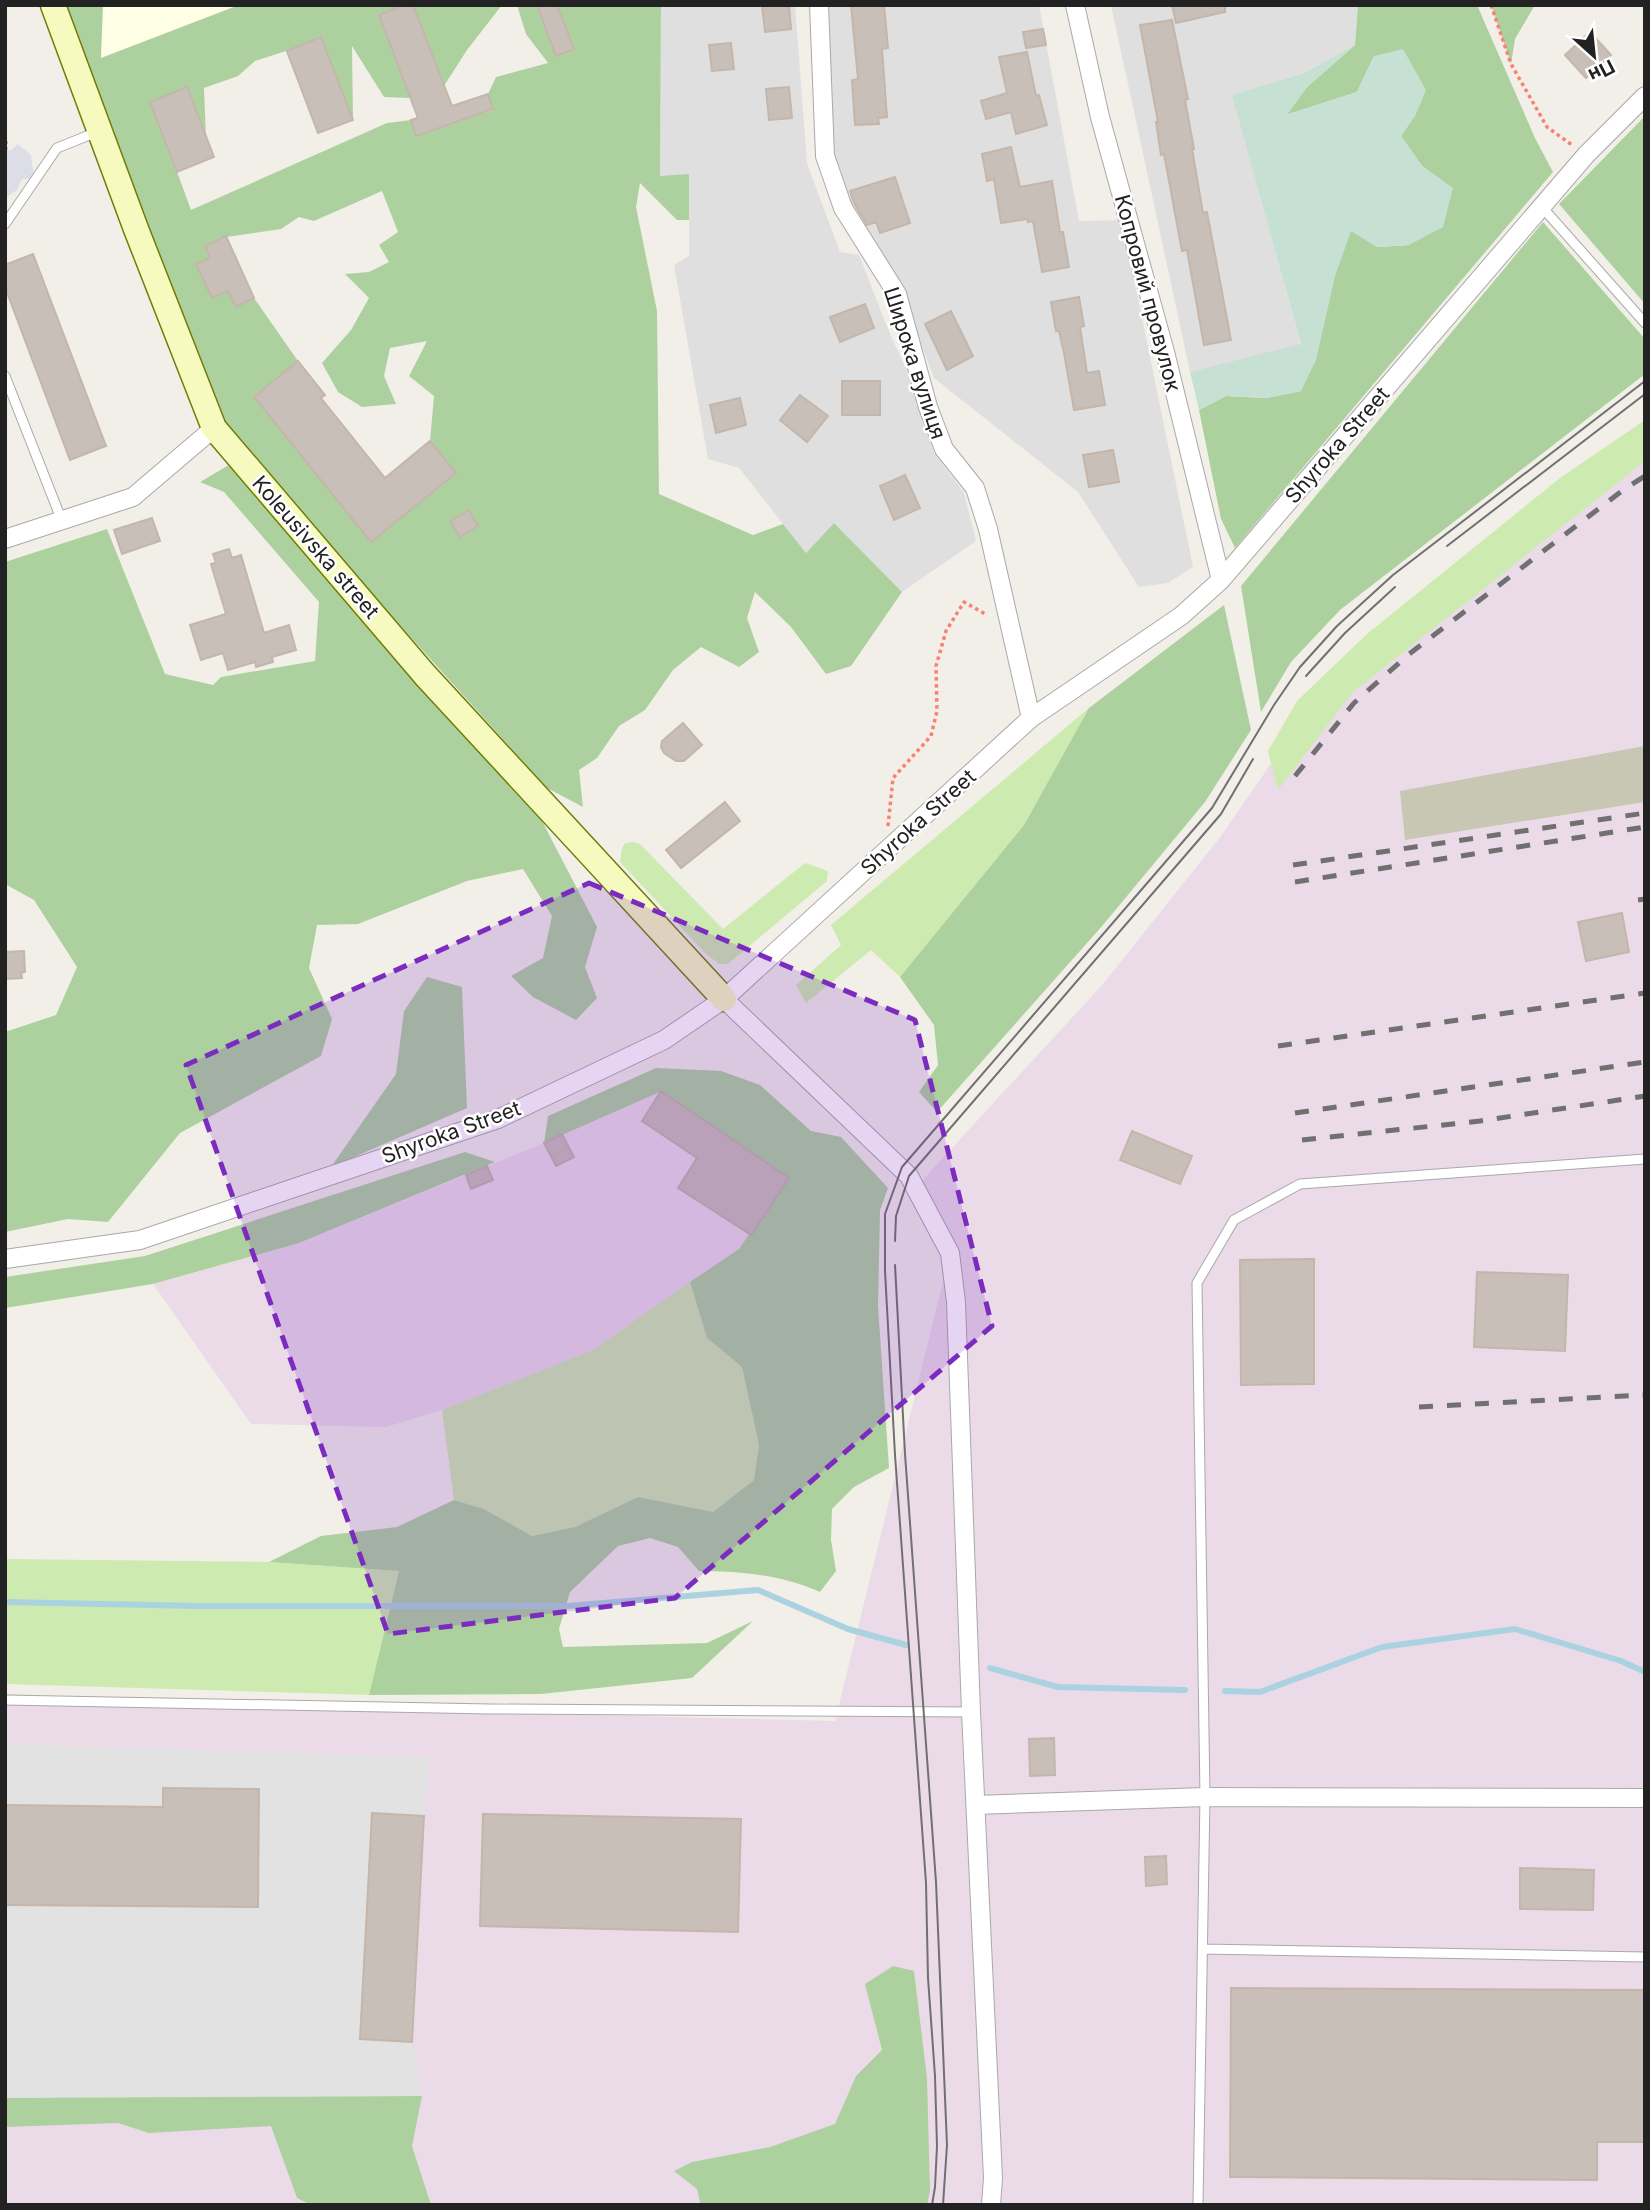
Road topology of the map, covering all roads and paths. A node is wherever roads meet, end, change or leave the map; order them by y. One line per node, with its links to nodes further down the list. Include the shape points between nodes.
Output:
1 (53, 5): 6 (street, Koleusivska street)
2 (819, 5): 18 (street, Широка вулиця, via 825,156 843,208 897,294 944,449 975,488)
3 (1075, 5): 17 (street, Копровий провулок)
4 (1491, 5): 9 (path, via 1511,64 1547,127)
5 (1645, 96): 9 (street, Shyroka Street)
6 (100, 131): 11 (lane, via 57,148); 14 (street, Koleusivska street)
7 (5, 141): 8 (path)
8 (6, 149)
9 (1586, 155): 10 (street, Shyroka Street)
10 (1542, 207): 12 (lane); 17 (street, Shyroka Street)
11 (5, 224)
12 (1645, 323)
13 (5, 376): 15 (lane)
14 (214, 428): 15 (street, via 133,497); 21 (street, Koleusivska street, via 425,675)
15 (62, 521): 16 (street)
16 (5, 539)
17 (1221, 580): 19 (street, Shyroka Street, via 1181,617)
18 (1011, 627): 19 (street, Широка вулиця); 20 (path, via 964,602 946,631 936,666 937,712 931,736 893,778 887,821)
19 (1031, 718): 20 (street, Shyroka Street)
20 (893, 845): 21 (street, Shyroka Street)
21 (724, 999): 23 (street, Shyroka Street, via 664,1040 498,1119 140,1240); 25 (street, via 909,1176 950,1253 956,1302)
22 (1645, 1158): 26 (lane, via 1300,1184 1234,1220 1197,1283)
23 (5, 1259)
24 (5, 1700): 25 (lane)
25 (971, 1712): 28 (street)
26 (1205, 1797): 27 (street); 28 (street); 29 (lane)
27 (1645, 1798)
28 (976, 1805): 31 (street)
29 (1203, 1949): 30 (lane); 32 (lane)
30 (1645, 1957)
31 (991, 2205)
32 (1198, 2205)

